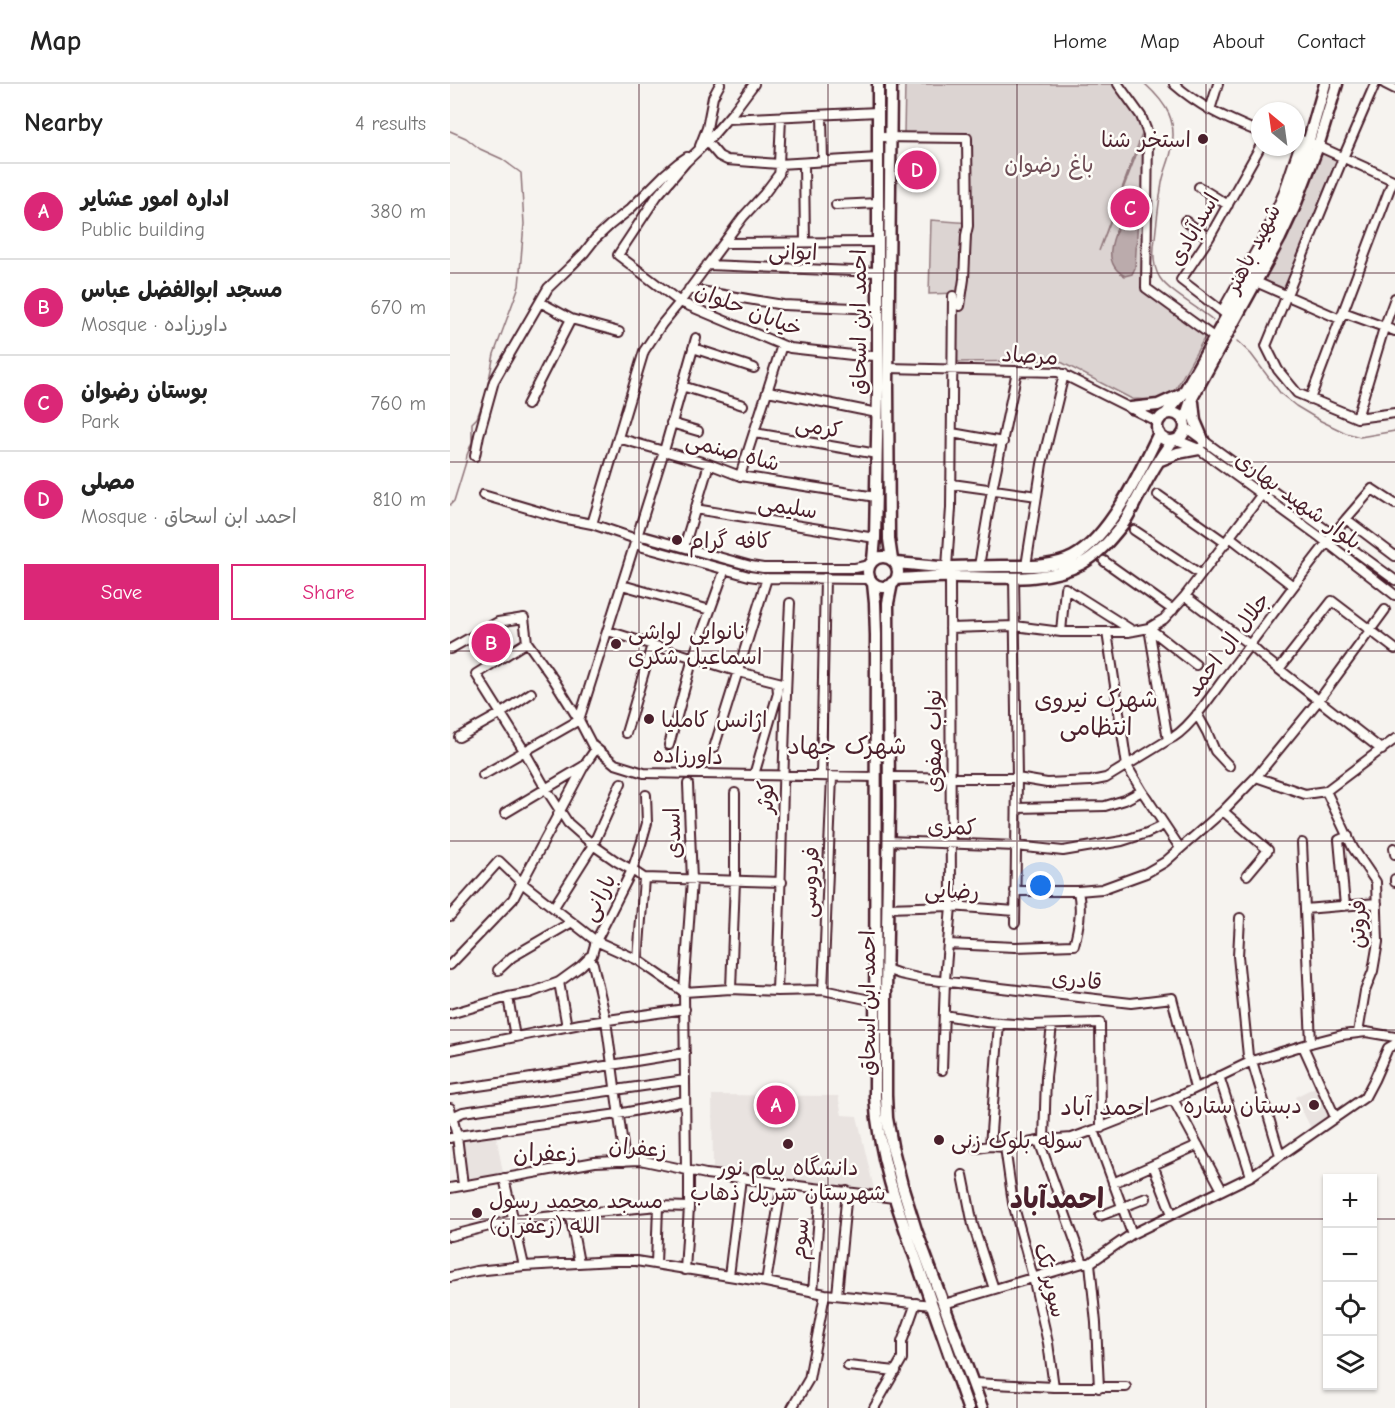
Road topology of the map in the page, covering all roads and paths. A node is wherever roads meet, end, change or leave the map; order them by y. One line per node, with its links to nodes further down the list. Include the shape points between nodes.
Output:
1 (720, 84): 23 (street)
2 (754, 84): 17 (street)
3 (878, 84): 14 (main road, احمد ابن اسحاق)
4 (891, 84): 19 (main road, احمد ابن اسحاق)
5 (1118, 84): 58 (street, via 1141,116 1148,134 1146,288)
6 (1174, 84): 13 (street)
7 (1218, 84): 13 (street)
8 (1326, 84): 22 (main road, شهید باهنر)
9 (1337, 84): 22 (main road, شهید باهنر)
10 (1375, 84): 26 (street)
11 (1385, 84): 12 (street)
12 (1395, 89)
13 (1210, 110): 18 (street)
14 (878, 112): 15 (street); 20 (main road, احمد ابن اسحاق)
15 (822, 116): 16 (street); 27 (street)
16 (781, 117): 17 (street); 29 (street)
17 (726, 119): 21 (street)
18 (1251, 129)
19 (891, 136): 20 (street); 49 (street, via 967,138 968,226); 63 (main road, احمد ابن اسحاق)
20 (878, 137): 25 (main road, احمد ابن اسحاق)
21 (707, 142): 23 (street); 29 (street, via 726,160)
22 (1306, 142): 26 (street); 42 (main road, شهید باهنر, via 1294,208); 51 (main road, شهید باهنر, via 1295,183 1273,234)
23 (698, 151): 47 (street, via 678,163 595,239 548,288); 48 (street, خیابان حلوان, via 657,196 618,255)
24 (1255, 156): 34 (street, اسدآبادی)
25 (878, 158): 27 (street); 32 (main road, احمد ابن اسحاق)
26 (1343, 158): 30 (street); 44 (street)
27 (823, 161): 28 (street)
28 (804, 163): 29 (street); 37 (street)
29 (779, 164): 39 (street, via 779,174)
30 (1394, 181): 52 (street)
31 (1199, 187): 34 (street)
32 (878, 203): 33 (street); 38 (main road, احمد ابن اسحاق)
33 (836, 205)
34 (1228, 205): 36 (street, اسدآبادی)
35 (1185, 220): 36 (street)
36 (1209, 238): 51 (street, اسدآبادی, via 1181,280)
37 (805, 242): 38 (street); 39 (street)
38 (878, 242): 41 (main road, احمد ابن اسحاق)
39 (724, 243): 40 (street)
40 (707, 265): 41 (street, ایوانی); 43 (street)
41 (878, 272): 50 (main road, احمد ابن اسحاق)
42 (1256, 282): 44 (street); 51 (main road, شهید باهنر)
43 (689, 289): 48 (street); 50 (street, via 783,305)
44 (1287, 295): 52 (street); 70 (street, via 1266,346 1278,370 1297,393)
45 (953, 296): 64 (street, نواب صفوی)
46 (1395, 298): 54 (street)
47 (540, 302): 53 (street); 89 (street, via 494,381)
48 (680, 302): 59 (street, خیابان حلوان); 83 (street, via 644,351)
49 (960, 306)
50 (878, 309): 61 (main road, احمد ابن اسحاق)
51 (1228, 315): 58 (main road, شهید باهنر)
52 (1342, 315): 54 (street); 70 (street)
53 (571, 318): 56 (street); 71 (street)
54 (1384, 328): 55 (street); 76 (street)
55 (1395, 331)
56 (619, 332)
57 (696, 338): 60 (street)
58 (1219, 340): 69 (main road, شهید باهنر)
59 (782, 345): 61 (street, خیابان حلوان); 68 (street)
60 (693, 348): 62 (street); 67 (street)
61 (878, 356): 74 (main road, احمد ابن اسحاق)
62 (754, 368)
63 (888, 368): 64 (street, مرصاد); 113 (main road, احمد ابن اسحاق, via 889,539)
64 (952, 369): 65 (street, مرصاد); 82 (street, نواب صفوی)
65 (1017, 371): 66 (street, مرصاد); 85 (street)
66 (1064, 374): 73 (street, مرصاد); 98 (street)
67 (682, 386): 72 (street); 77 (street)
68 (768, 391): 74 (street); 81 (street)
69 (1188, 396): 73 (main road); 78 (main road, شهید باهنر); 79 (main road, شهید باهنر); 86 (main road)
70 (1310, 399): 76 (street)
71 (527, 405)
72 (743, 405)
73 (1131, 408): 78 (street, مرصاد)
74 (877, 413): 88 (main road, احمد ابن اسحاق)
75 (1395, 413): 76 (street)
76 (1357, 418)
77 (671, 423): 80 (street); 87 (street)
78 (1161, 423): 79 (main road, via 1174,413); 84 (main road, via 1164,439); 117 (main road, شهید باهنر, via 1148,456 1103,531 1075,556)
79 (1185, 424): 84 (main road, via 1183,435); 86 (street, بلوار شهید بهاری)
80 (698, 431)
81 (755, 433): 88 (street, کرمی); 92 (street)
82 (952, 433): 85 (street); 93 (street, نواب صفوی)
83 (618, 438): 87 (street, شاه صنمی); 103 (street)
84 (1174, 441): 86 (street, بلوار شهید بهاری); 90 (main road, شهید باهنر)
85 (1003, 442): 94 (street)
86 (1202, 446): 90 (main road); 95 (street, بلوار شهید بهاری); 105 (street, بلوار شهید بهاری)
87 (663, 451): 91 (street, شاه صنمی); 107 (street)
88 (877, 454): 99 (main road, احمد ابن اسحاق)
89 (475, 456)
90 (1158, 461): 117 (main road, شهید باهنر, via 1125,521 1095,555 1067,571 1052,574)
91 (709, 464): 92 (street, شاه صنمی); 101 (street)
92 (740, 476): 99 (street, شاه صنمی)
93 (952, 484): 94 (street); 118 (street, نواب صفوی)
94 (992, 490): 98 (street); 115 (street)
95 (1262, 494): 108 (street); 109 (street, بلوار شهید بهاری)
96 (483, 495): 103 (street)
97 (1158, 495): 108 (street)
98 (1037, 496): 117 (street)
99 (876, 497): 106 (main road, احمد ابن اسحاق)
100 (1395, 504): 102 (street, جلال ال احمد, via 1372,489)
101 (695, 509): 106 (street, سلیمی); 110 (street)
102 (1346, 519): 105 (street, جلال ال احمد); 111 (street)
103 (592, 524): 107 (street)
104 (1134, 530): 120 (street)
105 (1333, 535): 109 (street, جلال ال احمد); 123 (street, بلوار شهید بهاری)
106 (875, 538): 114 (main road, احمد ابن اسحاق)
107 (636, 539): 110 (street, via 646,537); 116 (street, via 643,547); 126 (street)
108 (1228, 540): 120 (street); 127 (street)
109 (1327, 542): 127 (street, جلال ال احمد); 128 (street, بلوار شهید بهاری)
110 (684, 547): 114 (street, via 764,568 855,568)
111 (1395, 556)
112 (1104, 561): 132 (street)
113 (894, 562): 114 (main road, via 880,557); 118 (main road, شهید باهنر); 125 (main road, via 898,571)
114 (871, 563): 124 (main road, via 868,574)
115 (979, 566): 118 (main road, شهید باهنر); 119 (main road, شهید باهنر)
116 (725, 569): 121 (street); 131 (street)
117 (1027, 569): 119 (main road, شهید باهنر)
118 (948, 572): 119 (main road, شهید باهنر); 125 (main road, شهید باهنر); 135 (street, نواب صفوی)
119 (1011, 573): 134 (street)
120 (1200, 574): 129 (street)
121 (767, 578): 122 (street); 150 (street)
122 (825, 578): 124 (street); 173 (street)
123 (1395, 580)
124 (872, 581): 125 (main road, via 883,587); 175 (main road, احمد ابن اسحاق)
125 (894, 581): 176 (main road, احمد ابن اسحاق, via 888,603)
126 (622, 585): 131 (street); 138 (street)
127 (1293, 586): 144 (street, جلال ال احمد)
128 (1395, 595)
129 (1185, 596): 132 (street); 144 (street)
130 (790, 603): 152 (street, کوثر)
131 (710, 610): 147 (street)
132 (1173, 610): 136 (street)
133 (1386, 610): 137 (street)
134 (1015, 626): 135 (street); 140 (street); 179 (street)
135 (950, 628): 177 (street, نواب صفوی)
136 (1149, 628): 139 (street); 148 (street); 161 (street)
137 (1371, 630): 146 (street); 149 (street, via 1332,601); 154 (street)
138 (608, 631): 143 (street); 157 (street)
139 (1133, 631): 140 (street, via 1065,588); 141 (street)
140 (1061, 632): 141 (street)
141 (1107, 632): 168 (street)
142 (527, 642): 145 (street, داورزاده, via 524,618 498,622); 155 (street, via 476,674); 157 (street, داورزاده)
143 (652, 645): 147 (street); 158 (street)
144 (1250, 645): 149 (street); 156 (street, جلال ال احمد)
145 (450, 649)
146 (1395, 649)
147 (693, 658): 150 (street); 162 (street)
148 (1196, 665)
149 (1279, 669): 154 (street)
150 (739, 672): 151 (street); 163 (street)
151 (777, 682): 152 (street); 170 (street, via 778,693)
152 (786, 684): 172 (street, کوثر)
153 (531, 693): 155 (street)
154 (1319, 700): 164 (street); 178 (street)
155 (500, 714): 159 (street); 165 (street)
156 (1197, 714): 161 (street, جلال ال احمد, via 1175,738); 169 (street, via 1215,751)
157 (577, 722): 165 (street); 170 (street, داورزاده, via 592,745 615,764 645,773)
158 (626, 733)
159 (459, 737)
160 (1395, 739): 164 (street)
161 (1168, 740): 168 (street, جلال ال احمد)
162 (669, 745)
163 (714, 748)
164 (1382, 750): 184 (street)
165 (525, 752): 171 (street); 182 (street)
166 (593, 753): 167 (street)
167 (584, 766): 182 (street); 188 (street)
168 (1127, 766): 179 (street, جلال ال احمد, via 1106,778 1090,781 1047,783); 183 (street)
169 (1229, 766)
170 (754, 775): 172 (street, داورزاده)
171 (483, 776)
172 (784, 776): 173 (street, داورزاده); 206 (street, کوثر)
173 (821, 776): 174 (street, داورزاده)
174 (832, 777): 175 (street, داورزاده); 231 (street, فردوسی)
175 (876, 777): 226 (main road, احمد ابن اسحاق)
176 (889, 777): 177 (street, جلال ال احمد); 193 (main road, احمد ابن اسحاق)
177 (951, 777): 179 (street, جلال ال احمد); 195 (street, نواب صفوی)
178 (1256, 777): 184 (street, via 1305,794); 189 (street)
179 (1017, 778): 187 (street)
180 (621, 783): 196 (street)
181 (688, 784): 204 (street, اسدی)
182 (546, 789): 188 (street); 190 (street)
183 (1142, 791): 187 (street, via 1105,806); 191 (street)
184 (1326, 791): 192 (street, فروتن)
185 (735, 793): 205 (street)
186 (646, 795): 201 (street, بارانی, via 647,823)
187 (1017, 808): 197 (street)
188 (560, 811): 196 (street); 207 (street)
189 (1223, 811): 198 (street); 202 (street, via 1268,850)
190 (505, 813)
191 (1164, 825): 197 (street, کمری, via 1122,841 1063,851); 198 (street)
192 (1348, 836): 210 (street, فروتن, via 1376,882); 212 (street, via 1339,840)
193 (888, 841): 195 (street, کمری); 214 (main road, احمد ابن اسحاق)
194 (1302, 843): 215 (street)
195 (950, 844): 197 (street, کمری); 211 (street, نواب صفوی)
196 (593, 845): 201 (street); 213 (street)
197 (1016, 846): 208 (street)
198 (1180, 848): 209 (street, via 1146,873 1102,889)
199 (1394, 848): 200 (street)
200 (1395, 854)
201 (632, 870): 203 (street); 221 (street, بارانی)
202 (1247, 874)
203 (644, 878): 204 (street); 224 (street)
204 (692, 880): 205 (street); 233 (street, اسدی)
205 (735, 880): 206 (street); 230 (street)
206 (782, 882): 232 (street, کوثر)
207 (522, 883): 213 (street); 217 (street, via 499,861); 225 (street, via 513,899)
208 (1015, 891): 209 (street); 216 (street)
209 (1078, 891): 222 (street, via 1080,922 1074,945 1015,948)
210 (1377, 903): 212 (street); 243 (street, فروتن, via 1378,942)
211 (951, 906): 214 (street, رضایی); 216 (street, رضایی); 222 (street, نواب صفوی)
212 (1345, 906): 215 (street)
213 (554, 907): 219 (street)
214 (887, 908): 226 (main road, احمد ابن اسحاق)
215 (1305, 909): 246 (street)
216 (1015, 911): 220 (street)
217 (450, 916)
218 (1240, 918): 250 (street, via 1240,985 1248,1056)
219 (572, 922): 221 (street); 227 (street, via 512,957)
220 (1015, 924)
221 (596, 941): 223 (street, بارانی); 224 (street)
222 (948, 944): 228 (street, نواب صفوی)
223 (589, 957): 229 (street); 239 (street)
224 (638, 960): 233 (street)
225 (450, 965)
226 (881, 968): 228 (street, قادری); 234 (main road, احمد ابن اسحاق)
227 (498, 970)
228 (945, 980): 238 (street, نواب صفوی); 255 (street, قادری, via 1131,1003 1172,998)
229 (559, 982): 235 (street); 242 (street)
230 (731, 989): 232 (street); 233 (street)
231 (823, 990): 232 (street); 234 (street)
232 (777, 991)
233 (684, 992): 236 (street, اسدی)
234 (879, 995): 286 (main road, احمد ابن اسحاق, via 876,1121); 311 (main road, احمد ابن اسحاق, via 892,1146 912,1219)
235 (508, 998): 237 (street); 244 (street)
236 (685, 1009): 239 (street); 249 (street, اسدی)
237 (450, 1014)
238 (944, 1015): 240 (street); 252 (street, نواب صفوی)
239 (606, 1020): 242 (street); 251 (street)
240 (999, 1023): 241 (street); 268 (street)
241 (1052, 1025): 264 (street, via 1101,1023); 266 (street)
242 (567, 1027): 244 (street)
243 (1358, 1034): 245 (street); 246 (street)
244 (515, 1037): 248 (street)
245 (1395, 1037)
246 (1307, 1044): 250 (street); 262 (street)
247 (1395, 1044): 262 (street, via 1388,1048 1365,1097)
248 (450, 1050)
249 (685, 1053): 251 (street); 254 (street, اسدی)
250 (1252, 1061): 253 (street); 271 (street)
251 (612, 1065): 256 (street); 257 (street)
252 (942, 1070)
253 (1219, 1076): 255 (street); 276 (street)
254 (685, 1080): 256 (street); 259 (street, اسدی)
255 (1195, 1088): 258 (street)
256 (615, 1089): 261 (street); 263 (street, via 463,1112)
257 (450, 1090)
258 (1173, 1099): 264 (street); 267 (street)
259 (686, 1101): 261 (street); 274 (street, اسدی)
260 (450, 1108): 263 (street)
261 (618, 1114): 265 (street); 272 (street)
262 (1335, 1117): 271 (street)
263 (451, 1118): 265 (street)
264 (1098, 1129): 266 (street, via 1071,1138); 279 (street)
265 (453, 1137): 281 (street)
266 (1041, 1141): 269 (street); 298 (street)
267 (1198, 1145): 273 (street); 284 (street)
268 (990, 1146): 269 (street); 270 (street)
269 (1005, 1147): 304 (street, سوپر تک, via 1013,1203)
270 (977, 1148)
271 (1280, 1155): 276 (street)
272 (625, 1161): 274 (street, زعفران); 277 (street, زعفران, via 596,1162)
273 (1153, 1165): 279 (street); 291 (street)
274 (687, 1170): 278 (street, زعفران); 289 (street, اسدی)
275 (963, 1174): 306 (street, via 973,1225)
276 (1251, 1176): 284 (street)
277 (504, 1178): 281 (street, زعفران); 294 (street)
278 (741, 1178): 280 (street, زعفران); 302 (street)
279 (1113, 1183): 290 (street)
280 (782, 1184): 283 (street, زعفران); 305 (street)
281 (464, 1185): 282 (street, زعفران)
282 (450, 1188)
283 (820, 1189): 285 (street, زعفران); 307 (street, سوم)
284 (1222, 1190): 291 (street)
285 (846, 1191): 286 (street, زعفران); 309 (street)
286 (894, 1198): 312 (main road, احمد ابن اسحاق)
287 (1146, 1198): 290 (street)
288 (658, 1206): 289 (street); 292 (street); 299 (street)
289 (689, 1207): 301 (street, اسدی)
290 (1122, 1207): 293 (street); 295 (street)
291 (1172, 1214): 295 (street)
292 (570, 1215): 294 (street); 297 (street)
293 (1100, 1216)
294 (513, 1220): 296 (street); 300 (street)
295 (1132, 1233): 298 (street)
296 (450, 1236)
297 (579, 1263): 299 (street, via 614,1260); 300 (street)
298 (1087, 1263): 304 (street); 318 (street, via 1096,1323)
299 (656, 1264): 301 (street)
300 (524, 1266): 303 (street)
301 (685, 1270): 302 (street)
302 (729, 1276): 305 (street)
303 (450, 1277)
304 (1033, 1277): 306 (street); 316 (street, سوپر تک)
305 (766, 1282): 307 (street)
306 (994, 1289): 311 (street)
307 (813, 1292): 308 (street)
308 (825, 1294): 309 (street); 319 (street, via 809,1379)
309 (837, 1295): 310 (street)
310 (916, 1303): 312 (street); 314 (street)
311 (944, 1304): 315 (main road, احمد ابن اسحاق)
312 (932, 1305): 321 (main road, احمد ابن اسحاق)
313 (848, 1366): 314 (street)
314 (896, 1371): 320 (street)
315 (973, 1383): 316 (street); 322 (main road, احمد ابن اسحاق)
316 (1054, 1387): 318 (street)
317 (1126, 1387): 318 (street)
318 (1099, 1388)
319 (792, 1408)
320 (874, 1408)
321 (968, 1408)
322 (982, 1408)

